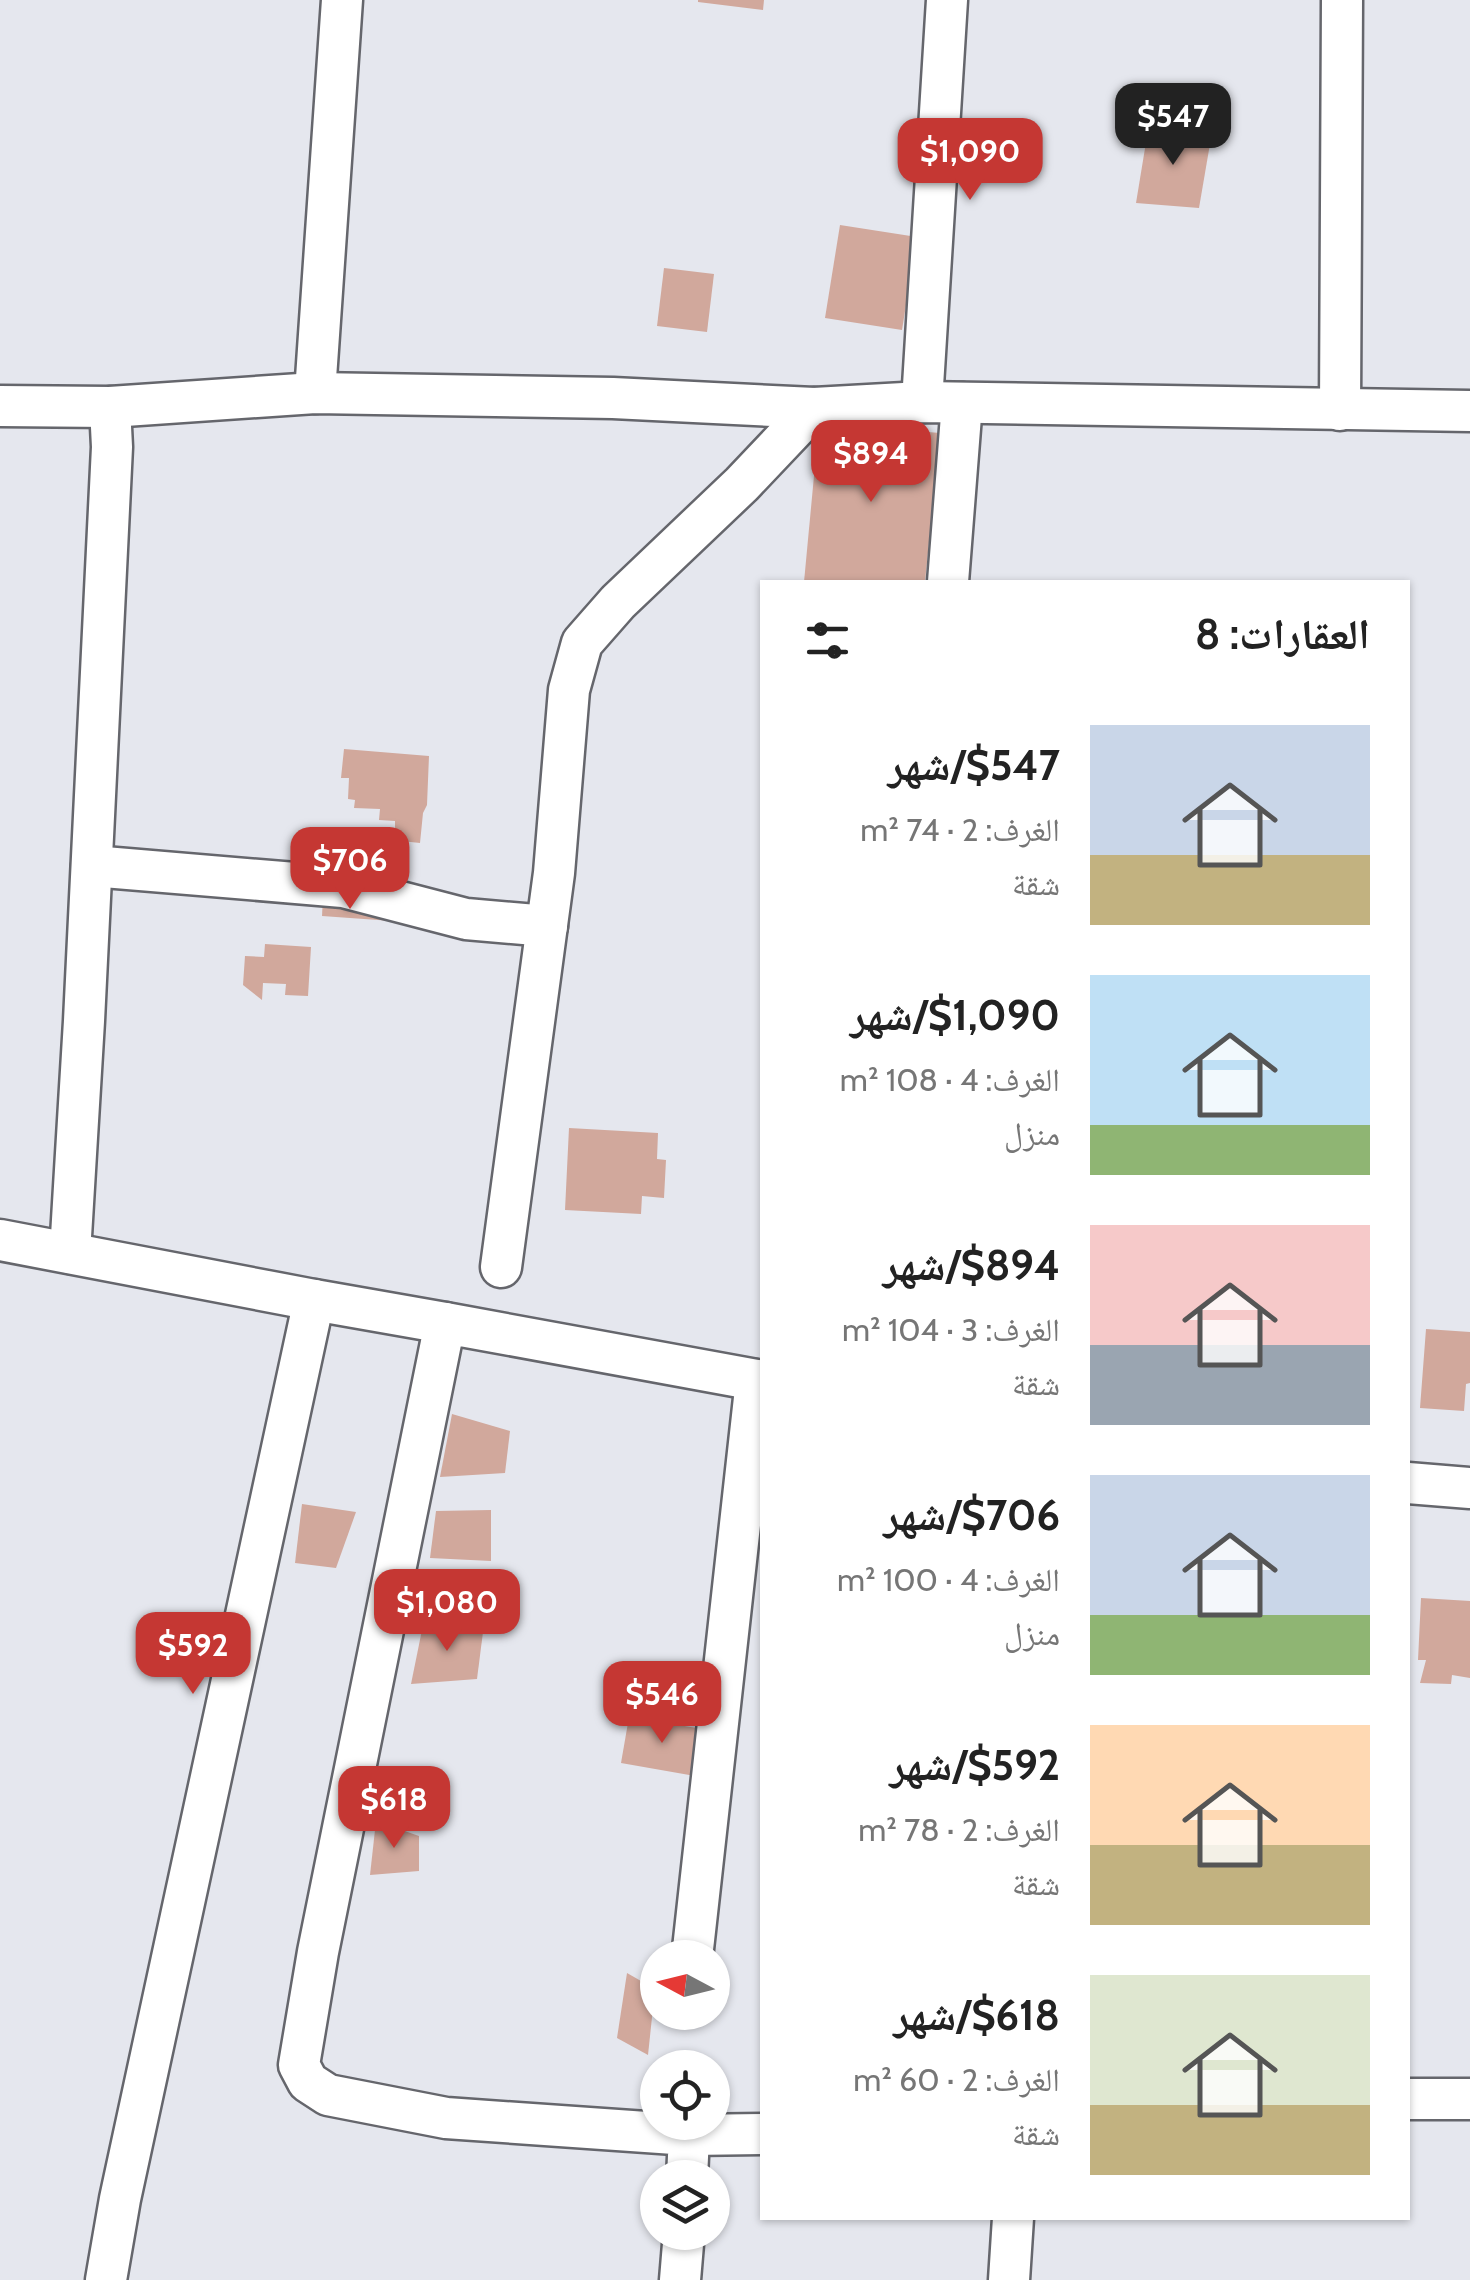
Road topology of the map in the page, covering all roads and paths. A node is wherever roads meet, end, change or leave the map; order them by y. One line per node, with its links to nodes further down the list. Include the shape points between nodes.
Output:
1 (342, 0): 4 (street)
2 (947, 0): 5 (street)
3 (1342, 0): 10 (street)
4 (315, 393): 8 (street); 9 (street)
5 (922, 402): 6 (street); 9 (street)
6 (962, 403): 10 (street); 12 (street)
7 (0, 406): 8 (street)
8 (110, 407): 13 (street)
9 (814, 408): 14 (street, via 582,643 568,690)
10 (1340, 410): 11 (street)
11 (1470, 411)
12 (948, 580)
13 (92, 866): 14 (street, via 343,887 466,919); 16 (street)
14 (547, 926): 17 (street)
15 (0, 1240): 16 (street)
16 (70, 1253): 18 (street)
17 (502, 1267)
18 (314, 1300): 19 (street); 31 (street)
19 (444, 1322): 20 (street); 26 (street, via 299,2065 308,2082 328,2094 431,2115)
20 (759, 1380): 23 (street)
21 (1410, 1483): 22 (street)
22 (1470, 1488)
23 (694, 1940)
24 (1410, 2099): 25 (street)
25 (1470, 2099)
26 (640, 2131)
27 (730, 2134): 28 (street)
28 (760, 2134)
29 (1013, 2220): 33 (street)
30 (682, 2250): 32 (street)
31 (106, 2280)
32 (680, 2280)
33 (1009, 2280)

